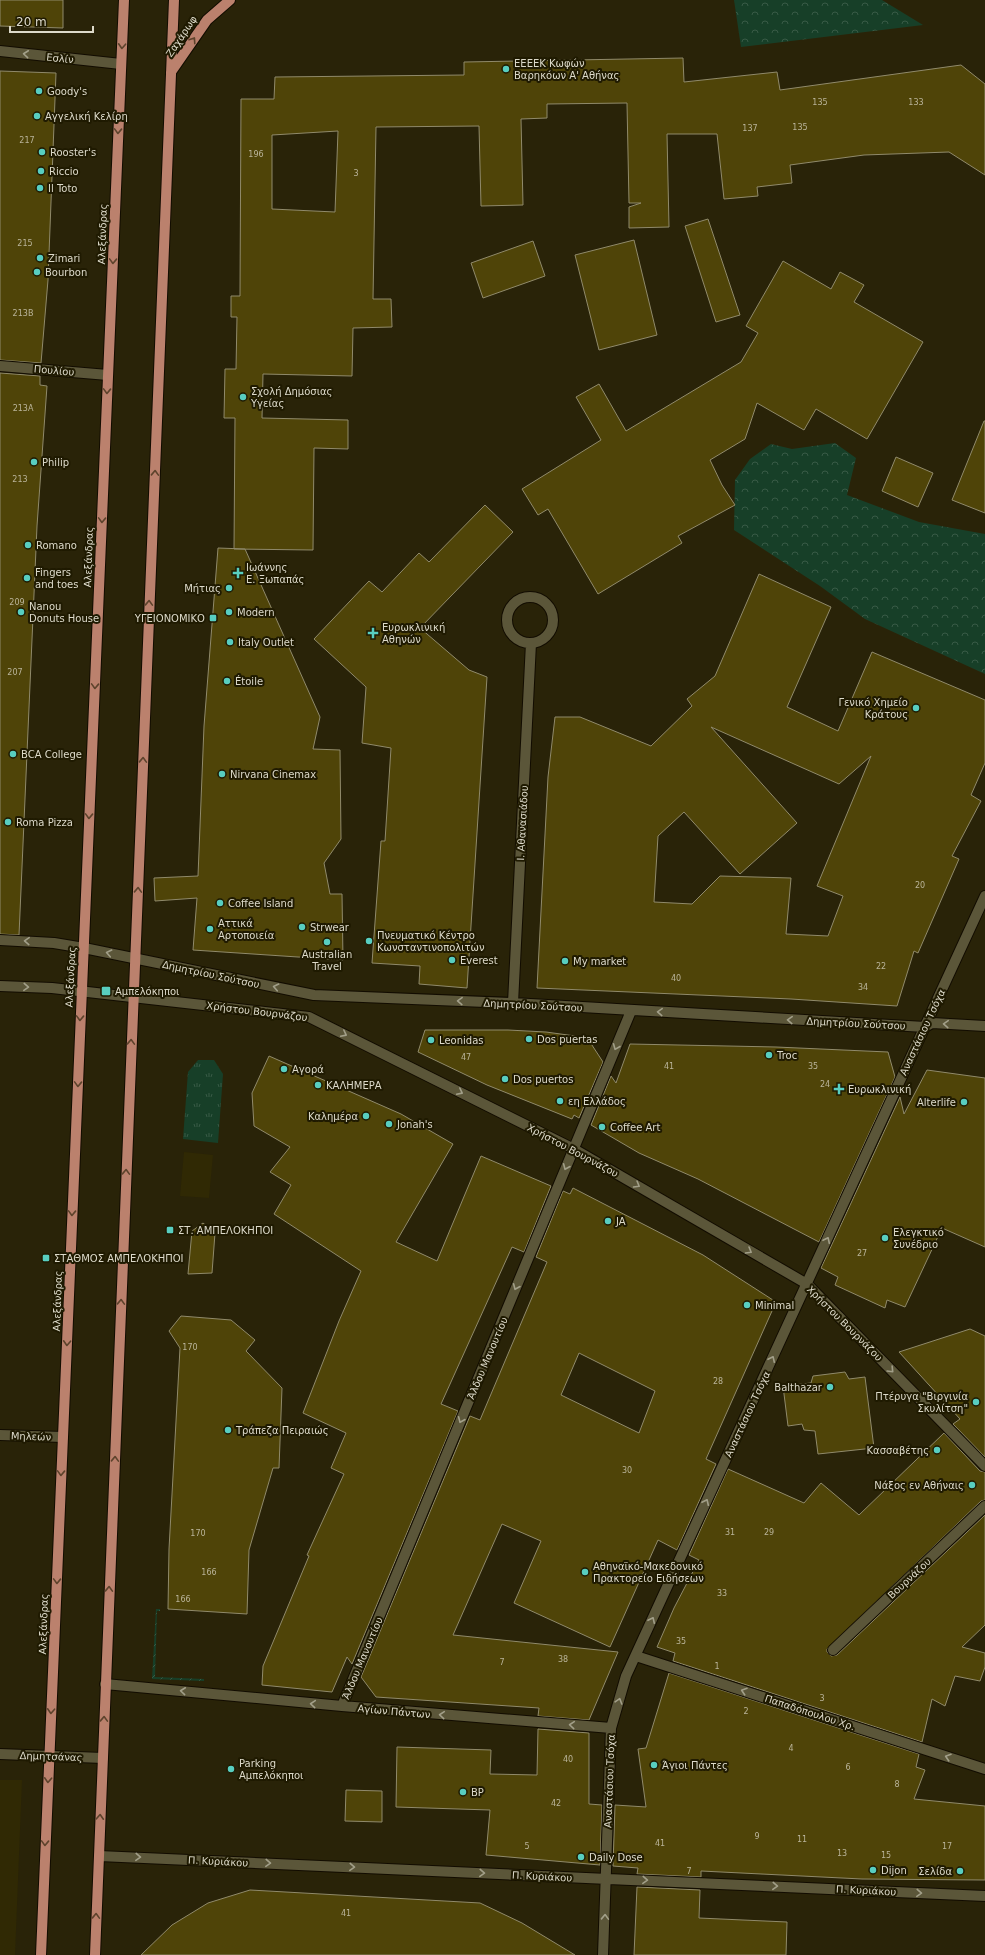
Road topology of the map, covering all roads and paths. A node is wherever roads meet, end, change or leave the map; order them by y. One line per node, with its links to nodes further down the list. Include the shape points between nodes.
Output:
1 (124, 0): 5 (main road, Αλεξάνδρας, one-way to 5)
2 (174, 0): 6 (main road)
3 (230, 0): 6 (main road, Ζαχάρωφ, one-way to 3, via 207,20)
4 (0, 51): 5 (street, Εσλίν, one-way to 4)
5 (121, 64): 8 (main road, Αλεξάνδρας, one-way to 8)
6 (171, 72): 13 (main road, one-way to 6)
7 (0, 366): 8 (street, Πουλίου)
8 (108, 375): 12 (main road, Αλεξάνδρας, one-way to 12)
9 (531, 643): 9 (street, via 546,637 554,622 547,604 538,598 528,597 513,604 507,621 515,637); 17 (street, Ι. Αθανασιάδου)
10 (985, 896): 20 (street, Αναστάσιου Τσόχα)
11 (0, 940): 12 (street, Δημητρίου Σούτσου, one-way to 11, via 54,943)
12 (84, 948): 13 (street, Δημητρίου Σούτσου, one-way to 12); 15 (main road, Αλεξάνδρας)
13 (135, 958): 16 (main road); 17 (street, Δημητρίου Σούτσου, one-way to 13, via 314,995)
14 (0, 986): 15 (street, Χρήστου Βουρνάζου, one-way to 15)
15 (81, 991): 16 (street, Χρήστου Βουρνάζου); 24 (main road, Αλεξάνδρας, one-way to 24)
16 (133, 997): 21 (street, Χρήστου Βουρνάζου, one-way to 21, via 309,1017); 29 (main road, one-way to 16)
17 (513, 1004): 18 (street, Δημητρίου Σούτσου)
18 (631, 1010): 20 (street, Δημητρίου Σούτσου, one-way to 18); 21 (street, Άλδου Μανουτίου, one-way to 21)
19 (985, 1026): 20 (street, Δημητρίου Σούτσου, one-way to 20, via 932,1023)
20 (925, 1027): 22 (street, Αναστάσιου Τσόχα, one-way to 20)
21 (574, 1149): 22 (street, Χρήστου Βουρνάζου, one-way to 22); 30 (street, Άλδου Μανουτίου, one-way to 30)
22 (807, 1284): 25 (street, Χρήστου Βουρνάζου, one-way to 25); 28 (street, Αναστάσιου Τσόχα, one-way to 22)
23 (0, 1435): 24 (street, Μηλεών)
24 (62, 1437): 33 (main road, Αλεξάνδρας, one-way to 33)
25 (985, 1466)
26 (985, 1506): 27 (street, Βουρνάζου)
27 (833, 1650)
28 (636, 1656): 31 (street, Αναστάσιου Τσόχα, one-way to 28, via 626,1676); 35 (street, Παπαδόπουλου Χρ., one-way to 28)
29 (105, 1684): 30 (street, Αγίων Πάντων, one-way to 29); 34 (main road, one-way to 29)
30 (342, 1706): 31 (street, Αγίων Πάντων, one-way to 30)
31 (611, 1728): 37 (street, Αναστάσιου Τσόχα)
32 (0, 1754): 33 (street, Δημητσάνας)
33 (49, 1756): 34 (street, Δημητσάνας); 39 (main road, Αλεξάνδρας, one-way to 39)
34 (102, 1758): 36 (main road, one-way to 34)
35 (985, 1769)
36 (99, 1856): 37 (street, Π. Κυριάκου, one-way to 37); 40 (main road, one-way to 36)
37 (606, 1878): 38 (street, Π. Κυριάκου, one-way to 38); 41 (street, Αναστάσιου Τσόχα, one-way to 37)
38 (985, 1896)
39 (41, 1955)
40 (95, 1955)
41 (603, 1955)

